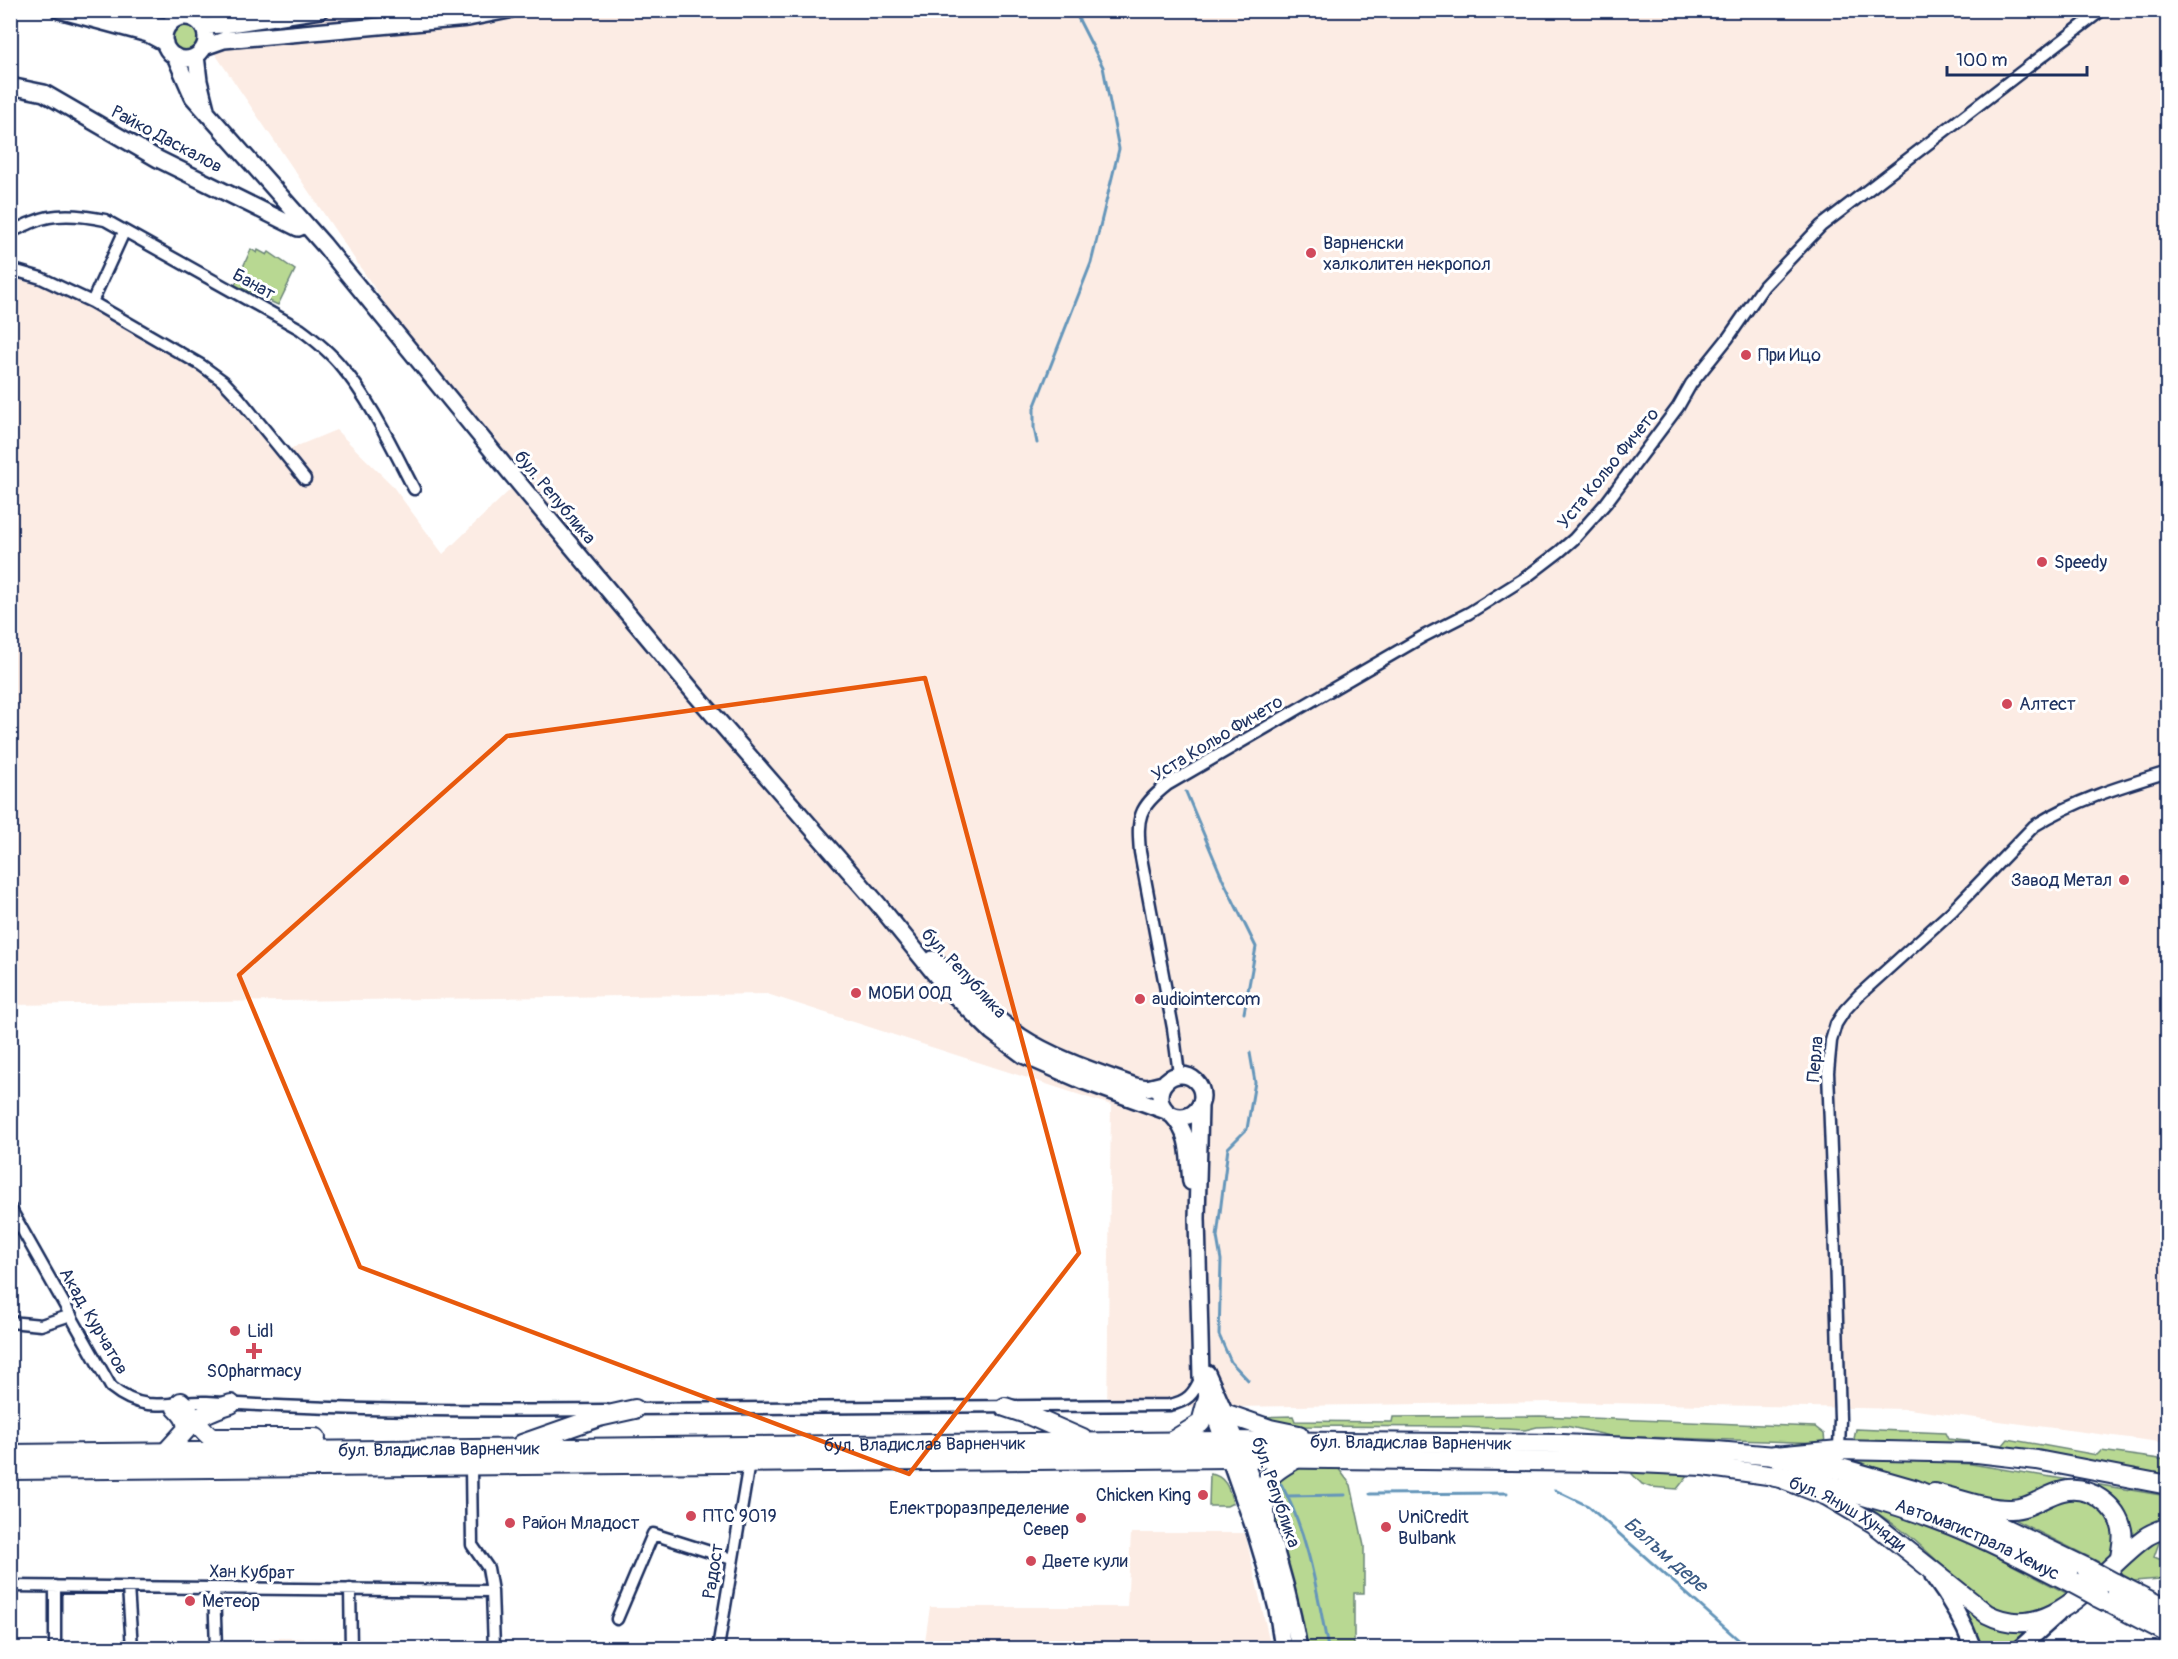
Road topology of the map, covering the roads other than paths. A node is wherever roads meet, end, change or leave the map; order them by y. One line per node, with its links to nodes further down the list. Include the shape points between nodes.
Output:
1 (58, 10): 8 (street, via 148,34)
2 (102, 10): 6 (street)
3 (320, 10): 7 (street)
4 (509, 10): 9 (street, via 468,18 224,40)
5 (2102, 10): 22 (street, Уста Кольо Фичето, via 1821,226 1764,286 1606,503 1559,552 1469,613 1274,722 1154,795 1137,824)
6 (168, 26): 7 (street, via 174,20 189,17); 8 (street)
7 (202, 26): 9 (street, via 206,40)
8 (165, 43): 10 (street)
9 (200, 51): 10 (street, via 182,59); 12 (street, бул. Република, via 199,81)
10 (175, 56): 12 (street, бул. Република, via 189,91)
11 (10, 86): 13 (street, Райко Даскалов, via 44,93 158,159 298,228)
12 (207, 112): 13 (street, бул. Република)
13 (305, 225): 21 (street, бул. Република, via 617,601)
14 (10, 232): 15 (street, Банат, via 34,221 83,215 105,220)
15 (124, 232): 17 (street); 19 (street, Банат, via 256,303 321,345 359,390)
16 (10, 269): 17 (street)
17 (92, 302): 18 (street, via 223,381)
18 (305, 479)
19 (414, 489)
20 (2168, 772): 45 (street, Перла, via 2093,797 2034,826 1952,911 1852,1003 1836,1024 1828,1072)
21 (878, 904): 23 (street, бул. Република, via 995,1017 1021,1036 1059,1057 1135,1086); 25 (street, бул. Република, via 943,984 992,1032 1023,1055)
22 (1179, 1074): 23 (street, бул. Република); 24 (street, бул. Република, via 1192,1077 1201,1087)
23 (1163, 1084): 25 (street, бул. Република, via 1160,1101)
24 (1200, 1106): 25 (street, via 1188,1116); 27 (street, бул. Република)
25 (1169, 1113): 27 (street, бул. Република, via 1185,1134)
26 (10, 1208): 28 (street, Акад. Курчатов)
27 (1197, 1218): 30 (street, бул. Република)
28 (71, 1315): 29 (street, via 41,1325); 33 (street, Акад. Курчатов, via 111,1387 126,1398 148,1404)
29 (10, 1322)
30 (1200, 1353): 31 (street, бул. Република); 37 (street, бул. Република)
31 (1201, 1377): 32 (street, бул. Република); 35 (street, Акад. Курчатов, via 1191,1396 1169,1406)
32 (1208, 1397): 40 (main road, via 1201,1423); 44 (street, бул. Република)
33 (176, 1402): 34 (street, Акад. Курчатов); 38 (main road)
34 (231, 1404): 36 (street, Акад. Курчатов, via 466,1411); 38 (main road, via 212,1410)
35 (1005, 1407): 36 (street, Акад. Курчатов); 39 (main road)
36 (635, 1409): 42 (main road, via 599,1417)
37 (1227, 1414): 41 (main road, via 1270,1429); 44 (street, бул. Република)
38 (191, 1425): 43 (main road, via 212,1438 337,1438); 46 (main road)
39 (1090, 1442): 40 (main road, бул. Владислав Варненчик); 42 (main road, бул. Владислав Варненчик)
40 (1172, 1442): 44 (main road, бул. Владислав Варненчик)
41 (1339, 1443): 44 (main road, бул. Владислав Варненчик); 48 (main road, бул. Владислав Варненчик, via 1563,1444)
42 (510, 1448): 43 (main road, бул. Владислав Варненчик)
43 (360, 1450): 46 (main road, бул. Владислав Варненчик)
44 (1234, 1450): 49 (main road, бул. Владислав Варненчик); 50 (main road, бул. Владислав Варненчик); 56 (street, бул. Република); 77 (street, бул. Република, via 1278,1609)
45 (1839, 1450): 48 (main road, бул. Владислав Варненчик); 54 (main road, бул. Владислав Варненчик, via 1977,1453 2037,1460)
46 (166, 1452): 47 (main road, бул. Владислав Варненчик)
47 (10, 1454)
48 (1775, 1456): 55 (highway, Автомагистрала Хемус, via 1841,1469)
49 (1294, 1460): 53 (main road, бул. Владислав Варненчик, via 1626,1462); 56 (main road, via 1273,1472 1265,1483)
50 (748, 1463): 51 (main road, бул. Владислав Варненчик); 60 (street, Радост)
51 (471, 1466): 52 (main road, бул. Владислав Варненчик); 66 (street, via 472,1545 488,1568)
52 (10, 1470)
53 (1775, 1476): 58 (main road, бул. Януш Хуняди, via 1827,1496 1873,1523); 70 (highway, Автомагистрала Хемус, bridge, via 1814,1482 1914,1510 1977,1536)
54 (2168, 1485)
55 (1914, 1490): 59 (main road, via 2003,1509 2022,1508 2061,1491 2089,1493 2115,1513 2122,1531); 68 (highway, Автомагистрала Хемус, bridge, via 1983,1519)
56 (1266, 1521): 78 (street, бул. Република, via 1286,1585)
57 (2168, 1527): 59 (main road, via 2148,1535)
58 (1918, 1557): 67 (main road, бул. Януш Хуняди, via 1999,1620 2032,1621); 79 (street, via 1951,1599)
59 (2120, 1558): 67 (main road)
60 (732, 1559): 69 (street, via 653,1534); 76 (street, Радост)
61 (10, 1586): 62 (street, Хан Кубрат)
62 (55, 1586): 63 (street, Хан Кубрат); 71 (street)
63 (128, 1587): 64 (street, Хан Кубрат); 72 (street)
64 (214, 1588): 65 (street, Хан Кубрат); 73 (street)
65 (350, 1589): 66 (street, Хан Кубрат); 74 (street)
66 (492, 1591): 75 (street)
67 (2062, 1610): 80 (street)
68 (2168, 1611)
69 (617, 1619)
70 (2168, 1632)
71 (55, 1648)
72 (132, 1648)
73 (216, 1648)
74 (351, 1648)
75 (494, 1648)
76 (717, 1648)
77 (1283, 1648)
78 (1299, 1648)
79 (1973, 1648)
80 (2020, 1648)

